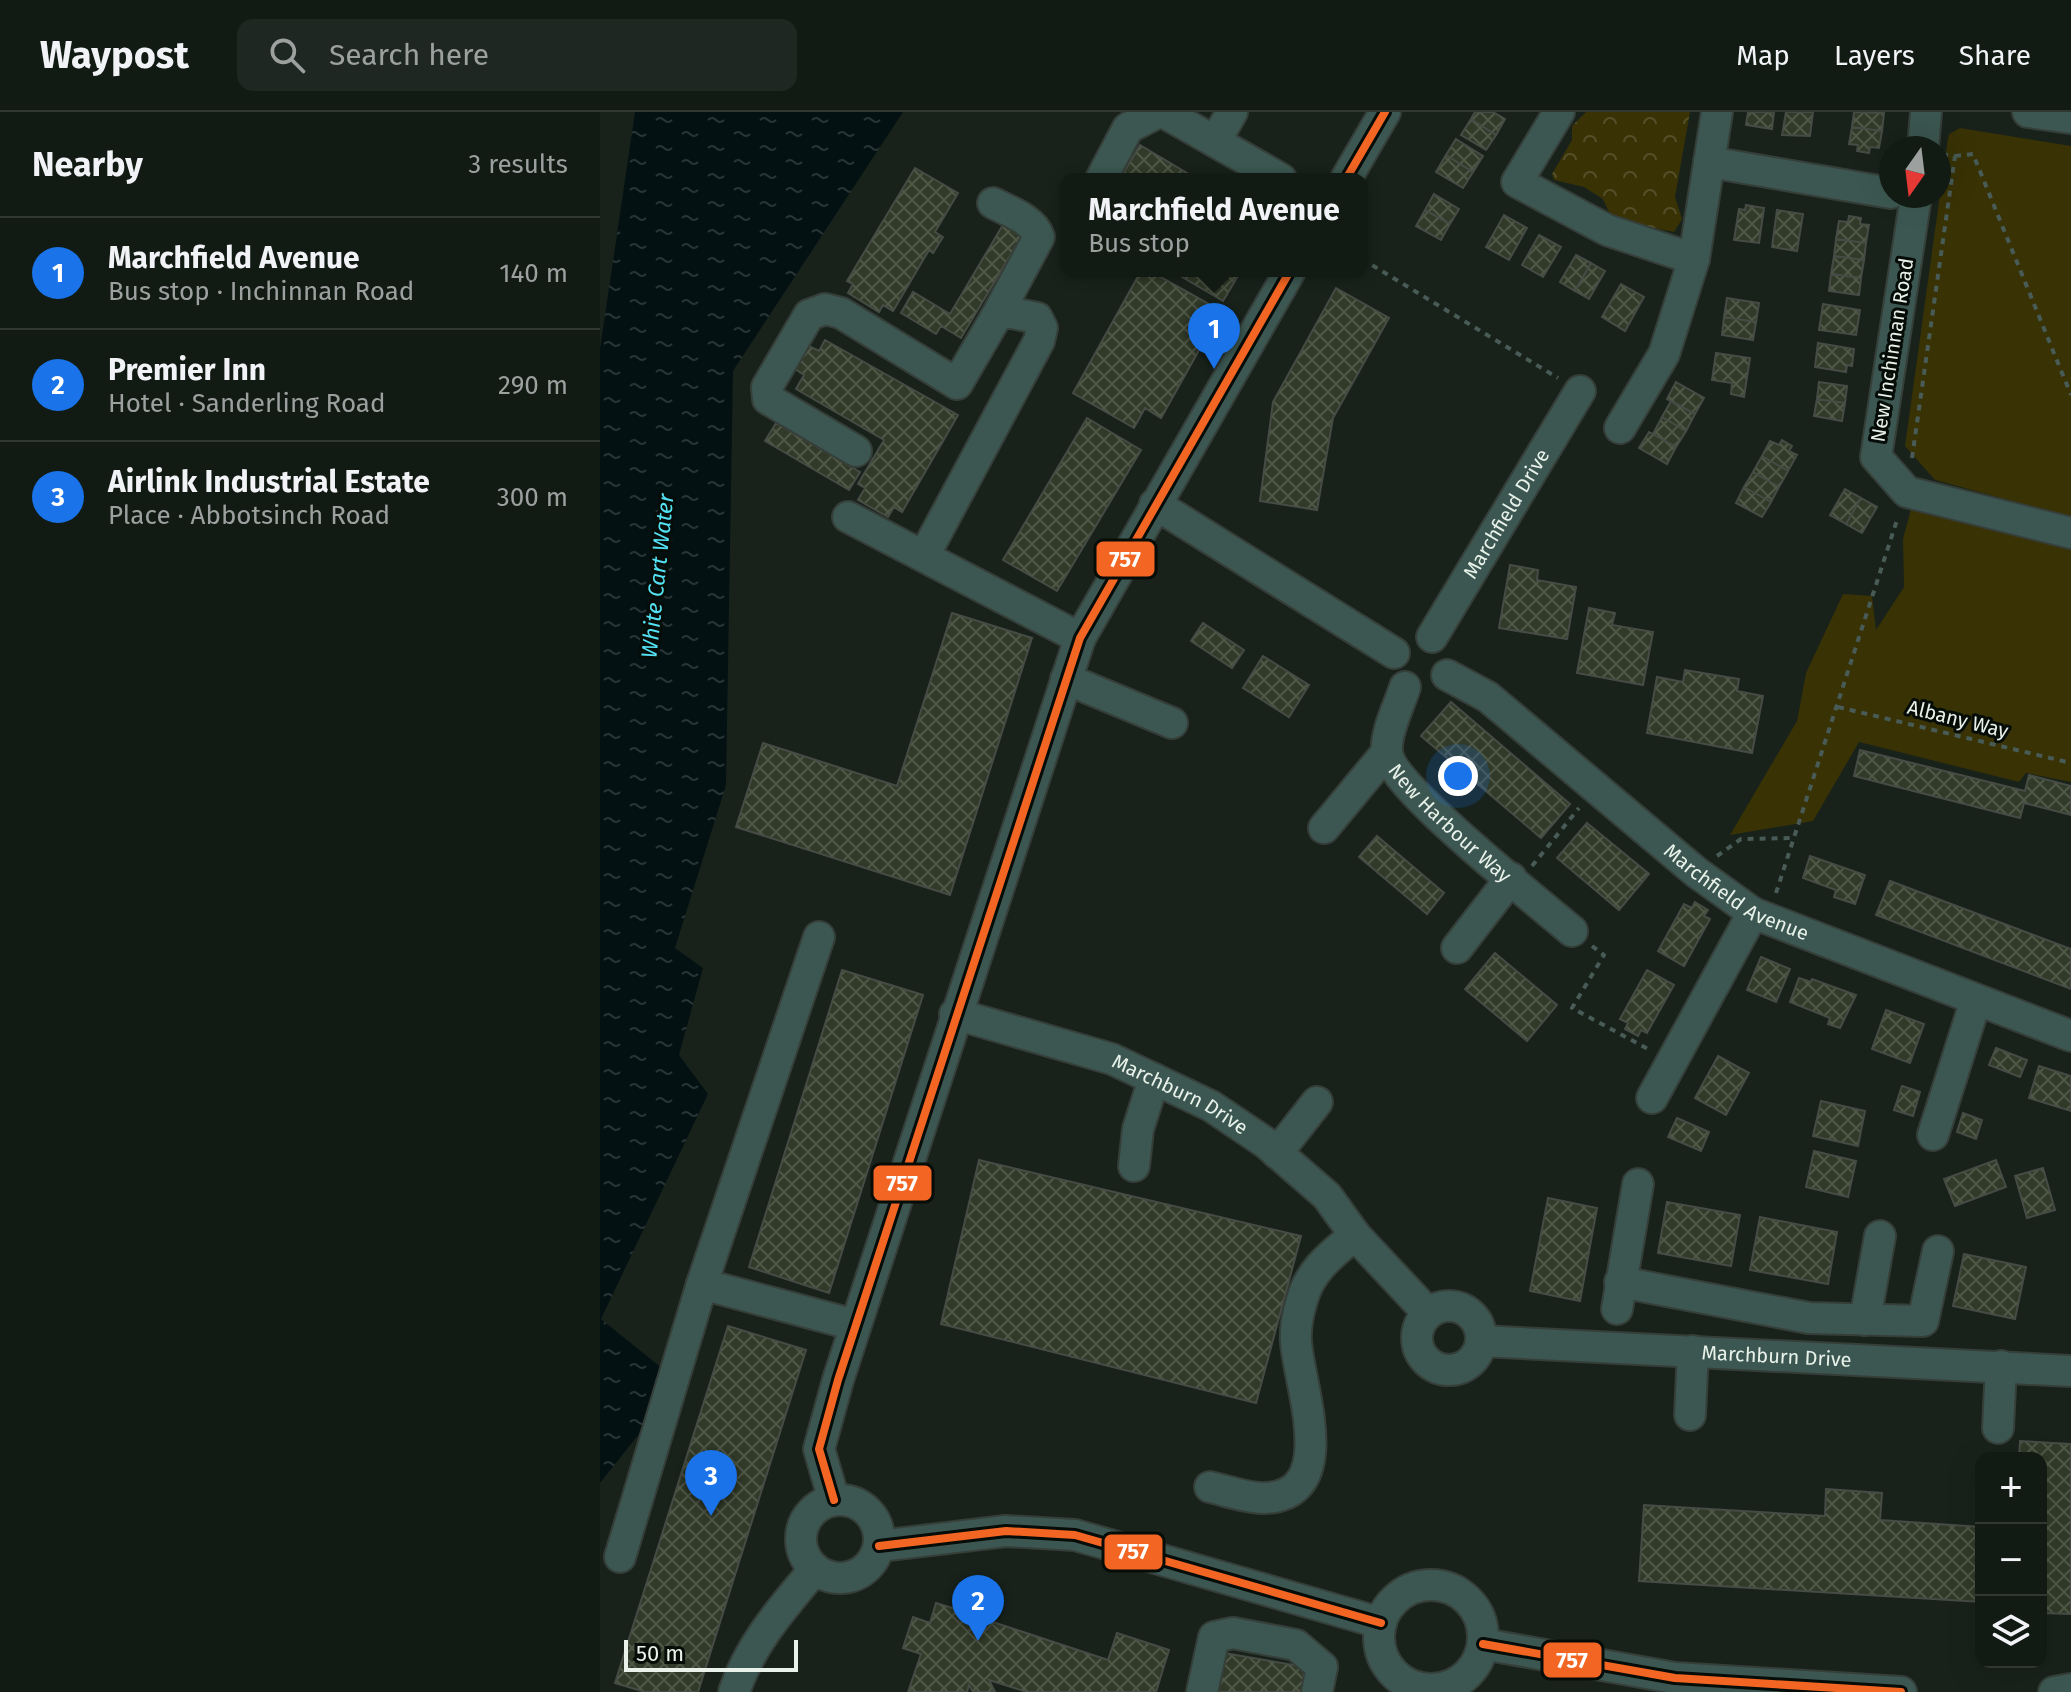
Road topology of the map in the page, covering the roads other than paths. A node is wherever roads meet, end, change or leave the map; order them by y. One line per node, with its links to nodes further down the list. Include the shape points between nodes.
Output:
1 (1161, 112): 10 (street); 12 (street, via 1128,128)
2 (1232, 112): 10 (street)
3 (1385, 112): 14 (street)
4 (1559, 112): 18 (street, via 1517,182 1607,230)
5 (1717, 112): 11 (street)
6 (1926, 112): 9 (street)
7 (2028, 112): 8 (street)
8 (2071, 118)
9 (1924, 136)
10 (1216, 140): 13 (street)
11 (1709, 162): 15 (street); 18 (street)
12 (1104, 173)
13 (1271, 173)
14 (1349, 173)
15 (1879, 191)
16 (993, 203): 20 (street, via 1026,221 1039,237)
17 (1912, 208): 26 (street, New Inchinnan Road, via 1876,457 1907,492)
18 (1694, 259): 22 (street, via 1664,354)
19 (1287, 277): 24 (street)
20 (996, 317): 23 (street, via 957,384 841,313 825,309 809,315 767,387 768,399); 27 (street, via 1007,312 1037,318 1042,328 1039,341)
21 (1580, 391): 28 (street, Marchfield Drive)
22 (1620, 428)
23 (856, 451)
24 (1155, 504): 29 (street); 30 (street)
25 (848, 517): 27 (street)
26 (2071, 533)
27 (925, 554): 29 (street)
28 (1432, 637): 30 (street, via 1406,639); 31 (street, via 1449,657)
29 (1080, 638): 32 (street)
30 (1394, 653): 33 (street, via 1393,672)
31 (1447, 675): 33 (street, via 1424,692); 38 (street, Marchfield Avenue, via 1488,697 1696,872)
32 (1066, 679): 34 (street); 43 (street)
33 (1405, 687): 35 (street, New Harbour Way)
34 (1172, 723)
35 (1387, 752): 36 (street); 37 (street, New Harbour Way, via 1394,771 1422,800)
36 (1324, 828)
37 (1515, 881): 39 (street, New Harbour Way); 41 (street)
38 (1760, 916): 42 (street, Marchfield Avenue); 46 (street)
39 (1572, 931)
40 (819, 937): 55 (street)
41 (1457, 948)
42 (1976, 1000): 44 (street, Marchfield Avenue); 48 (street)
43 (955, 1014): 45 (street, Marchburn Drive, via 1112,1059); 59 (street)
44 (2071, 1036)
45 (1154, 1079): 49 (street, Marchburn Drive, via 1211,1106); 50 (street, via 1138,1129)
46 (1652, 1098)
47 (1317, 1102): 49 (street)
48 (1933, 1135)
49 (1277, 1153): 52 (street, Marchburn Drive, via 1327,1196)
50 (1134, 1166)
51 (1638, 1184): 57 (street, via 1618,1295)
52 (1355, 1235): 56 (street, Marchburn Drive); 67 (street, via 1322,1262 1303,1296 1298,1318 1296,1343 1311,1454 1304,1479 1286,1493 1264,1498)
53 (1880, 1236): 58 (street)
54 (1938, 1251): 58 (street, via 1923,1321)
55 (702, 1284): 59 (street); 70 (street)
56 (1428, 1313): 60 (street, via 1461,1308 1477,1323); 60 (street, via 1417,1342 1434,1367 1463,1367)
57 (1809, 1318): 58 (street); 62 (street)
58 (1865, 1320)
59 (855, 1325): 68 (street, via 819,1449)
60 (1481, 1341): 61 (street, Marchburn Drive)
61 (1693, 1351): 62 (street, Marchburn Drive); 65 (street)
62 (1809, 1357): 63 (street, Marchburn Drive)
63 (2001, 1366): 64 (street, Marchburn Drive); 66 (street)
64 (2071, 1371)
65 (1690, 1415)
66 (1998, 1428)
67 (1210, 1487)
68 (834, 1500): 69 (street, via 868,1511 876,1523); 71 (street, via 817,1507 802,1530 802,1546)
69 (879, 1546): 71 (street, via 874,1559 851,1577 837,1578); 72 (street, via 1006,1531 1075,1535)
70 (620, 1557)
71 (815, 1569): 78 (street, via 767,1627)
72 (1381, 1623): 73 (street, via 1396,1598 1437,1585 1474,1607); 74 (street)
73 (1483, 1644): 76 (street, via 1473,1669); 81 (street, via 1675,1678)
74 (1383, 1657): 76 (street, via 1396,1676 1418,1688); 80 (street)
75 (1326, 1684): 79 (street, via 1296,1645 1233,1633 1214,1637)
76 (1452, 1688)
77 (2071, 1689): 82 (street)
78 (734, 1692)
79 (1202, 1692)
80 (1389, 1692)
81 (1901, 1692)
82 (2054, 1692)

